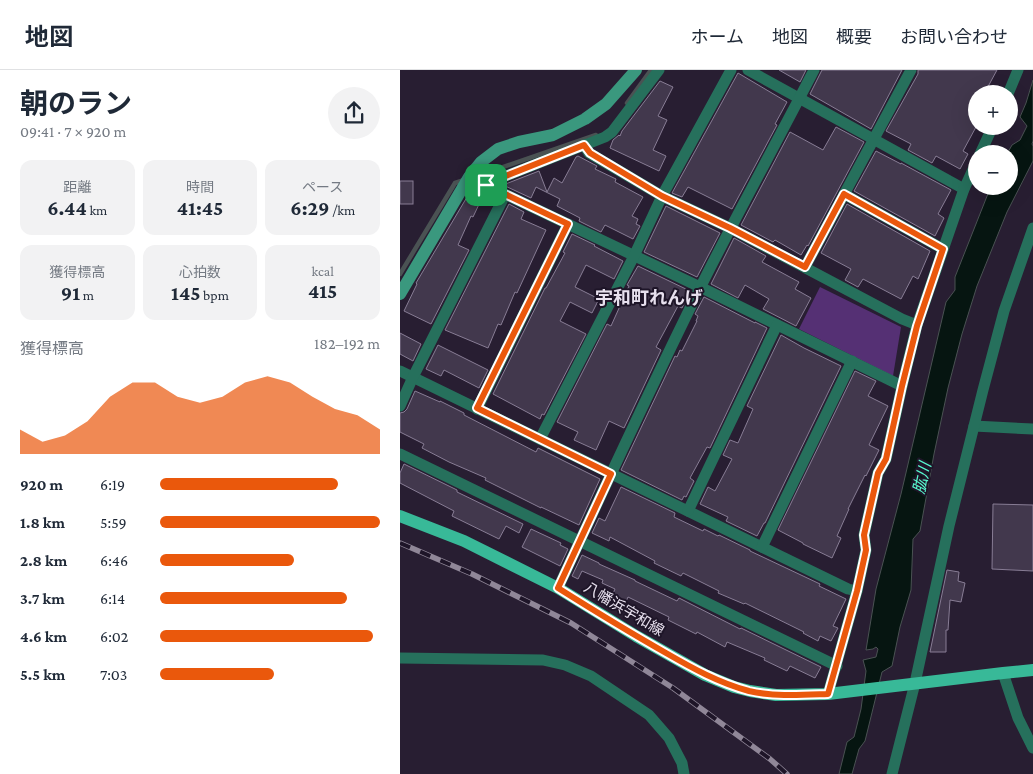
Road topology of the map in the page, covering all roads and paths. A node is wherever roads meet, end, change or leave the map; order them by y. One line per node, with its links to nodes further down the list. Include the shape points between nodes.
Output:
1 (636, 70): 12 (main road, via 606,104 585,119 553,135 498,149)
2 (659, 70): 11 (street, via 612,132)
3 (731, 70): 18 (street)
4 (748, 70): 9 (street)
5 (814, 70): 9 (street)
6 (911, 70): 10 (street)
7 (1018, 70): 8 (street)
8 (1012, 85)
9 (800, 98): 10 (street); 20 (street)
10 (874, 139): 15 (street); 16 (street)
11 (584, 145): 14 (street); 18 (street, via 590,153)
12 (469, 177): 14 (street); 26 (main road)
13 (968, 181): 15 (street)
14 (486, 185): 17 (street)
15 (964, 190): 22 (street)
16 (844, 194): 22 (street); 24 (street)
17 (505, 195): 19 (street); 31 (street)
18 (662, 196): 20 (street); 23 (street)
19 (568, 224): 23 (street); 34 (street)
20 (730, 228): 24 (street); 25 (street)
21 (1033, 228): 35 (street, via 1004,311)
22 (943, 249): 28 (street)
23 (634, 256): 25 (street); 37 (street)
24 (805, 267): 28 (street)
25 (700, 287): 27 (street); 39 (street)
26 (400, 294)
27 (778, 325): 29 (street); 40 (street)
28 (917, 326): 32 (street)
29 (852, 361): 32 (street); 43 (street)
30 (400, 371): 31 (street)
31 (413, 377): 33 (street); 34 (street)
32 (902, 386): 45 (street, via 886,459 878,473 864,535 866,550)
33 (400, 406)
34 (477, 408): 37 (street)
35 (974, 426): 36 (street); 50 (street)
36 (1033, 429)
37 (540, 439): 39 (street)
38 (400, 454): 42 (street)
39 (611, 474): 40 (street); 42 (street)
40 (688, 511): 43 (street)
41 (400, 516): 44 (main road, 八幡浜宇和線, via 464,541)
42 (580, 541): 44 (street); 47 (street)
43 (762, 548): 45 (street)
44 (558, 588): 51 (main road, 八幡浜宇和線, via 653,646 727,684 750,692 776,695)
45 (857, 591): 47 (street)
46 (400, 658): 53 (street, via 543,660 565,664 591,676 649,716 668,738 682,763)
47 (837, 666): 51 (street)
48 (1033, 670): 49 (main road)
49 (1003, 673): 50 (main road); 52 (street, via 1018,718)
50 (910, 684): 51 (main road, 八幡浜宇和線); 54 (street)
51 (834, 694)
52 (1033, 748)
53 (684, 774)
54 (892, 774)

